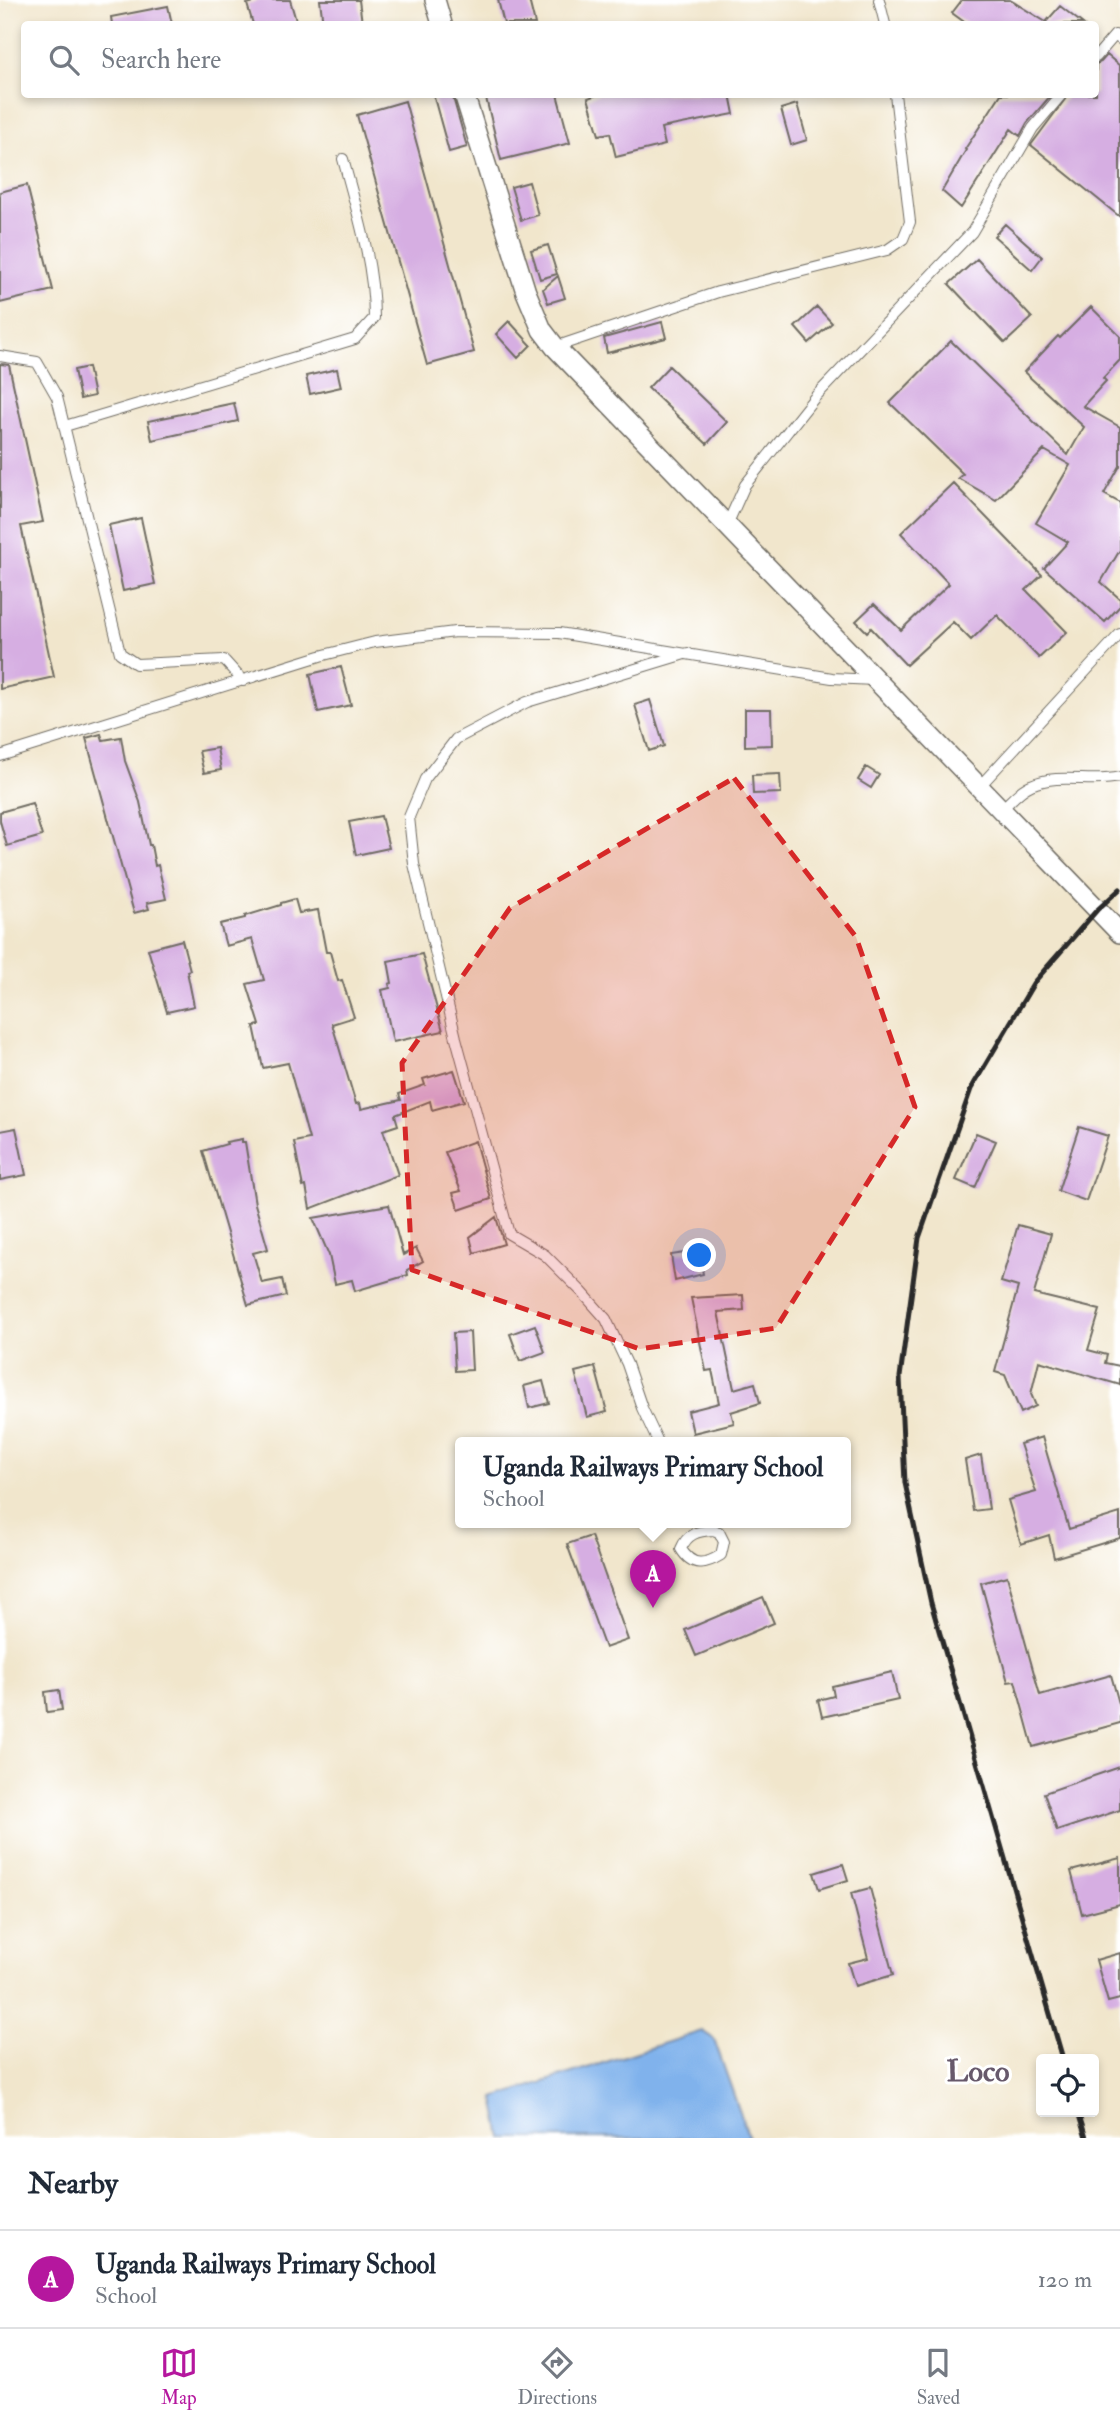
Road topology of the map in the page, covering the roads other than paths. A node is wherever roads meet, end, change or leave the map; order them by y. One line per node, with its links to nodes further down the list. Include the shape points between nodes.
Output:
1 (435, 0): 3 (street)
2 (879, 0): 4 (lane)
3 (441, 21)
4 (884, 21)
5 (1120, 39): 6 (lane, via 1115,35)
6 (1099, 54)
7 (465, 98): 11 (street, via 527,292 542,330)
8 (895, 98): 11 (lane, via 910,222 903,239 887,250 718,292)
9 (1059, 98): 14 (lane, via 1033,128 972,232 815,397 745,485)
10 (343, 159): 13 (lane, via 374,292 374,318 355,339)
11 (555, 347): 14 (street)
12 (0, 356): 13 (lane, via 37,362 57,397)
13 (65, 426): 18 (lane, via 120,653 136,664 224,660)
14 (727, 525): 17 (street)
15 (1120, 634): 21 (lane)
16 (688, 653): 17 (lane, via 832,678); 18 (lane, via 559,633 455,632 375,642); 24 (lane, via 527,702 456,739 425,779 409,817 414,864 509,1234 545,1255 606,1319)
17 (876, 680): 21 (street)
18 (243, 681): 19 (lane)
19 (0, 756)
20 (1120, 777): 22 (lane, via 1064,778 1030,785)
21 (979, 787): 22 (street)
22 (1001, 810): 23 (street)
23 (1120, 933)
24 (656, 1437)

